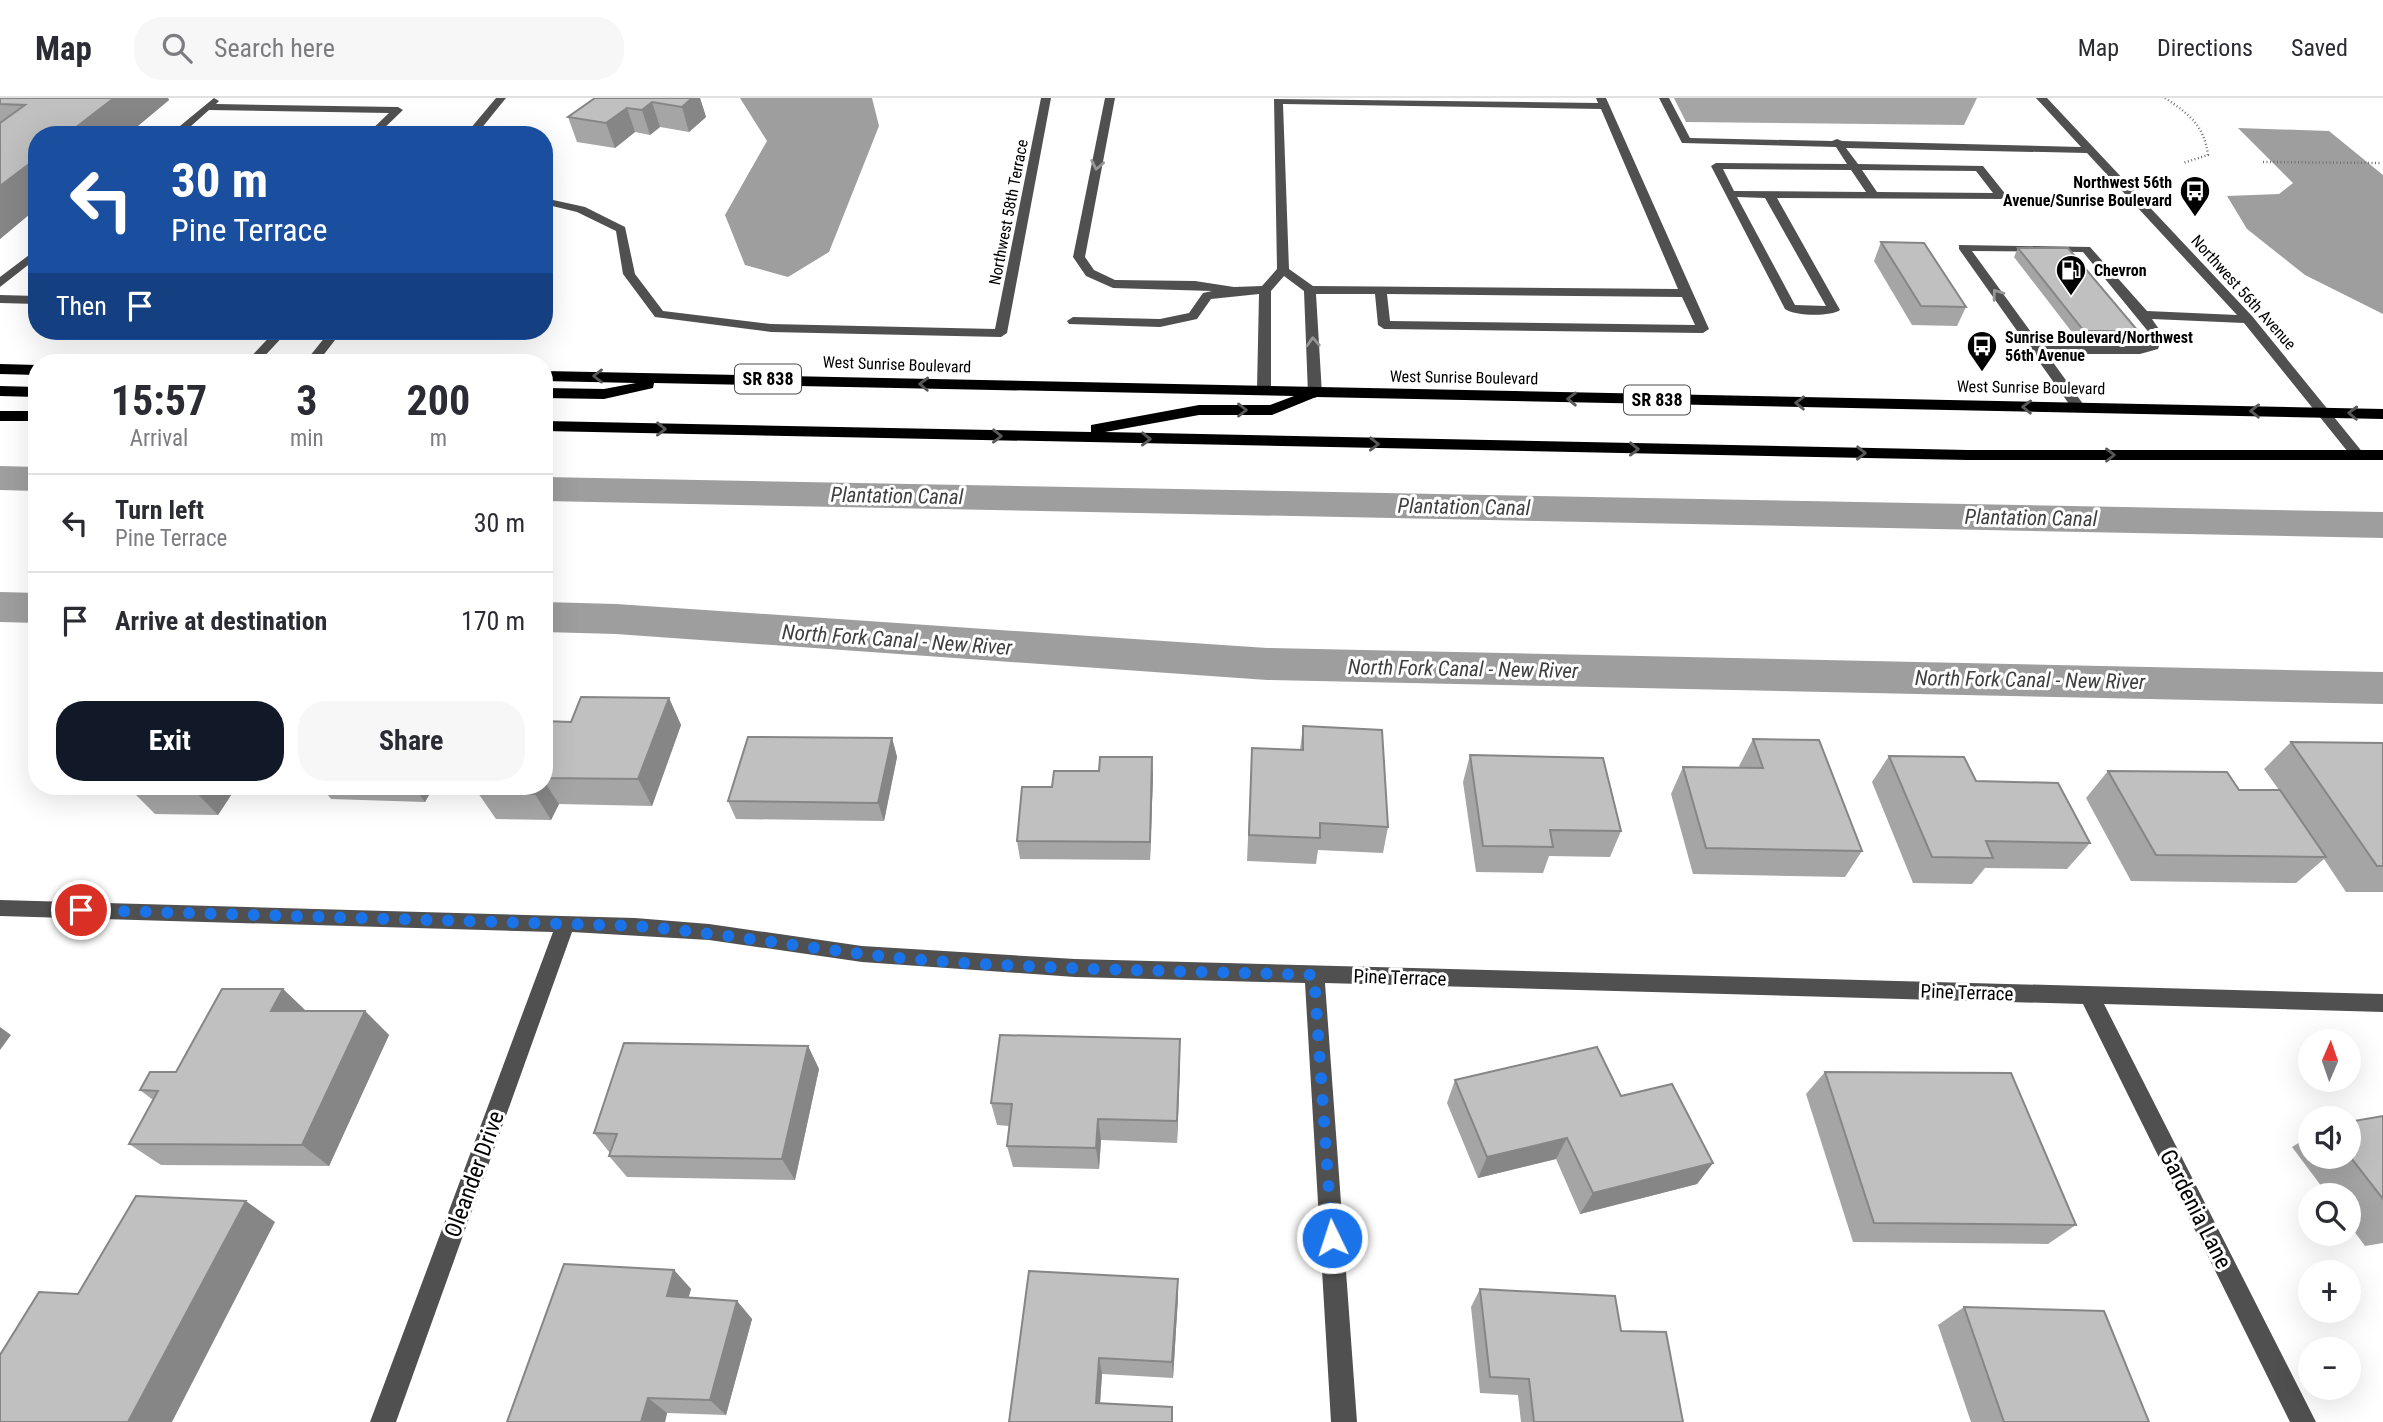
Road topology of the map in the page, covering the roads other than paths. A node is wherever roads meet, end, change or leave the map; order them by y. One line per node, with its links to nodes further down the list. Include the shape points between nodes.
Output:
1 (218, 98): 8 (street)
2 (501, 98): 11 (street)
3 (1046, 98): 18 (street, Northwest 58th Terrace, via 1001,332 771,328 659,314 629,274 621,229 581,209)
4 (1110, 98): 25 (street, one-way to 25, via 1079,257 1090,273 1113,285 1195,285)
5 (1664, 98): 12 (street, via 1686,141)
6 (2041, 98): 13 (street, Northwest 56th Avenue)
7 (1603, 102): 20 (street, via 1278,101); 26 (street)
8 (207, 107): 9 (street); 10 (street, via 398,110)
9 (185, 126)
10 (381, 126)
11 (478, 126)
12 (1837, 142): 13 (street); 14 (street)
13 (2089, 150): 30 (street, Northwest 56th Avenue)
14 (1855, 167): 15 (street, via 1716,166); 17 (street); 17 (street, via 1979,168 2001,196)
15 (1730, 194): 16 (street); 16 (street, via 1791,309 1834,310)
16 (1769, 194): 17 (street)
17 (1874, 195)
18 (553, 203)
19 (28, 260): 21 (street)
20 (1283, 270): 22 (street); 23 (street)
21 (0, 283)
22 (1310, 289): 24 (street); 45 (street, one-way to 22)
23 (1265, 290): 25 (street); 41 (street)
24 (1381, 290): 26 (street); 26 (street, via 1384,325 1703,329)
25 (1234, 291): 31 (street, via 1207,296 1193,316 1160,323)
26 (1686, 293)
27 (0, 299): 28 (street)
28 (28, 300)
29 (2143, 315): 30 (street); 34 (street, via 2157,335 2153,346 2140,350); 34 (street, one-way to 29, via 1963,247 2086,250)
30 (2248, 318): 47 (street, Northwest 56th Avenue)
31 (1073, 321)
32 (273, 340): 35 (street)
33 (329, 340): 36 (street)
34 (2037, 350): 46 (street)
35 (260, 354)
36 (317, 354)
37 (0, 369): 38 (highway)
38 (28, 370)
39 (553, 376): 40 (highway, West Sunrise Boulevard / SR 838, one-way to 39)
40 (680, 377): 41 (highway, West Sunrise Boulevard / SR 838, one-way to 40); 44 (highway, via 604,394)
41 (1264, 390): 45 (highway, West Sunrise Boulevard / SR 838)
42 (0, 391): 43 (highway)
43 (28, 392)
44 (553, 393)
45 (1315, 394): 46 (highway, West Sunrise Boulevard / SR 838, one-way to 45); 52 (highway, one-way to 45, via 1199,410 1272,410)
46 (2079, 408): 47 (highway, West Sunrise Boulevard / SR 838, one-way to 46)
47 (2323, 412): 48 (highway, West Sunrise Boulevard / SR 838, one-way to 47); 53 (street, Northwest 56th Avenue)
48 (2383, 414)
49 (0, 415): 50 (highway)
50 (28, 416)
51 (553, 426): 52 (highway, one-way to 52)
52 (1054, 438): 53 (highway, one-way to 53, via 1954,455)
53 (2357, 454): 54 (highway)
54 (2383, 455)
55 (0, 908): 56 (street, Pine Terrace)
56 (565, 925): 57 (street, Pine Terrace, via 709,932 936,961); 60 (street, Oleander Drive)
57 (1314, 975): 58 (street, Pine Terrace); 61 (street)
58 (2089, 995): 59 (street, Pine Terrace); 62 (street, Gardenia Lane)
59 (2383, 1003)
60 (383, 1422)
61 (1344, 1422)
62 (2303, 1422)

